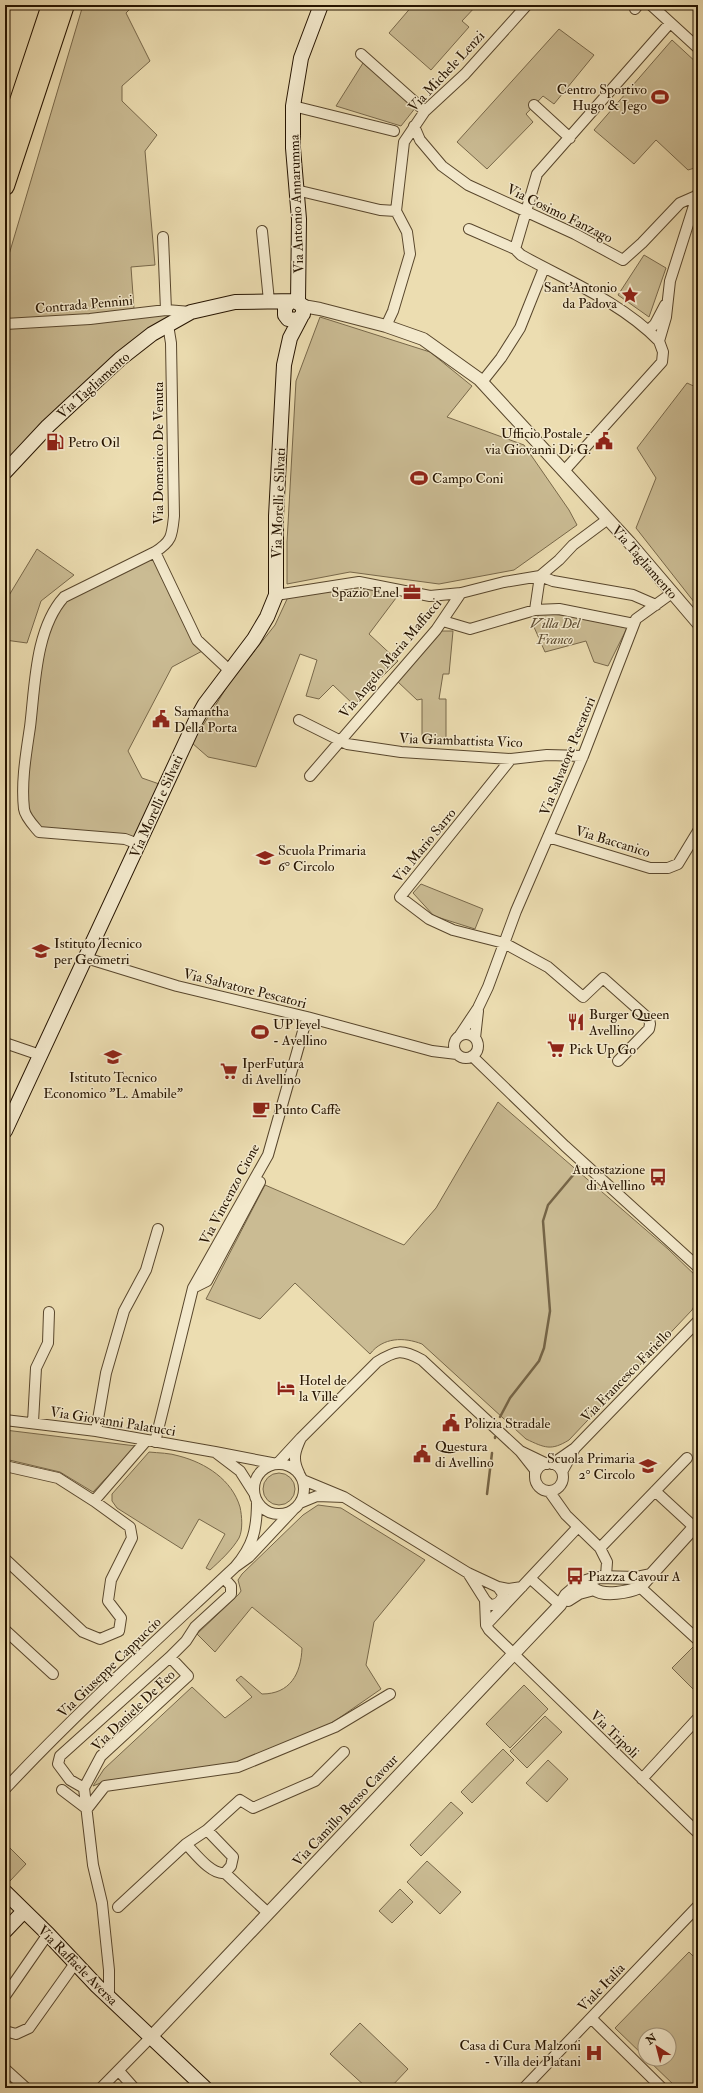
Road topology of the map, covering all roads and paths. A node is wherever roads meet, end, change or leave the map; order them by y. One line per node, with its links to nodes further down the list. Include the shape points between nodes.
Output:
1 (50, 5): 15 (highway)
2 (65, 5): 16 (highway)
3 (322, 5): 10 (main road, Via Antonio Annarumma, via 301,58)
4 (527, 5): 11 (street, Via Michele Lenzi, via 465,74)
5 (651, 5): 6 (street)
6 (670, 23): 7 (street); 14 (street)
7 (698, 48)
8 (361, 54): 11 (street)
9 (534, 105): 14 (street)
10 (293, 106): 13 (street); 17 (main road, Via Antonio Annarumma)
11 (425, 111): 12 (street, Via Michele Lenzi)
12 (414, 126): 19 (street, Via Michele Lenzi, via 404,142); 20 (street, Via Cosimo Fanzago, via 420,140 442,166 468,186)
13 (394, 131)
14 (570, 138): 20 (street, via 538,174)
15 (5, 143)
16 (5, 186)
17 (296, 190): 19 (street, via 380,210); 29 (main road, Via Antonio Annarumma, via 299,219)
18 (697, 194): 20 (street, Via Cosimo Fanzago, via 680,203 623,260 575,234); 26 (street)
19 (396, 211): 33 (street, via 407,232 410,254)
20 (525, 212): 24 (street)
21 (469, 230): 24 (street)
22 (262, 231): 27 (street)
23 (163, 237): 28 (street)
24 (515, 249): 25 (street, via 520,255)
25 (544, 268): 34 (street, via 596,295); 37 (street, via 520,328)
26 (667, 297): 34 (street, via 659,317); 36 (street, via 666,317)
27 (270, 301): 29 (main road, Via Tagliamento); 30 (main road, Via Tagliamento, via 235,302)
28 (166, 310): 30 (street, Via Tagliamento); 31 (street, Contrada Pennini)
29 (295, 310): 33 (street, Via Tagliamento, via 320,309); 35 (main road, Via Antonio Annarumma)
30 (191, 312): 32 (main road, Via Tagliamento)
31 (5, 324)
32 (168, 325): 39 (main road, Via Tagliamento, via 120,359 48,426); 41 (street, Via Domenico De Venuta, via 171,343 174,516 168,544)
33 (386, 326): 37 (street, Via Tagliamento, via 427,341)
34 (649, 330): 36 (street)
35 (290, 338): 45 (main road, Via Morelli e Silvati, via 283,381 276,516)
36 (659, 341): 38 (street, via 663,352 662,362)
37 (482, 382): 38 (street, Via Tagliamento)
38 (564, 471): 40 (street, Via Tagliamento)
39 (5, 472)
40 (608, 519): 42 (street, Via Tagliamento, via 573,545); 44 (street, Via Tagliamento)
41 (155, 552): 51 (street, via 197,640); 59 (street, Via Domenico De Venuta, via 64,597 56,605 47,624 38,657 24,773 24,811 39,832 125,839)
42 (540, 576): 43 (street); 46 (street, via 553,581 634,595); 47 (street)
43 (461, 593): 45 (street, via 430,596 360,582); 48 (street, Via Angelo Maria Maffucci)
44 (672, 594): 46 (street, Via Salvatore Pescatori); 49 (street, Via Tagliamento)
45 (276, 595): 51 (main road, Via Morelli e Silvati, via 254,639)
46 (656, 605): 50 (street, Via Salvatore Pescatori, via 636,619)
47 (535, 610): 48 (street, via 470,630); 50 (street, via 559,609)
48 (443, 621): 53 (street, Via Angelo Maria Maffucci)
49 (698, 623)
50 (634, 624): 54 (street, Via Salvatore Pescatori)
51 (229, 670): 59 (main road, Via Morelli e Silvati, via 196,720)
52 (299, 720): 53 (street, Via Angelo Maria Maffucci)
53 (340, 740): 55 (street, Via Giambattista Vico, via 347,744 401,752); 56 (street, Via Angelo Maria Maffucci)
54 (583, 756): 55 (street, Via Giambattista Vico, via 547,755); 58 (street, Via Salvatore Pescatori)
55 (511, 759): 60 (street, Via Mario Sarro, via 400,897 429,919 447,927)
56 (310, 776)
57 (698, 831): 58 (street, Via Baccanico, via 678,864 668,868 650,868)
58 (548, 837): 60 (street, Via Salvatore Pescatori)
59 (138, 844): 61 (main road, Via Morelli e Silvati)
60 (504, 943): 62 (street, Via Salvatore Pescatori); 71 (street, via 548,967 583,997 603,978 649,1019 649,1029)
61 (86, 958): 63 (street, Via Salvatore Pescatori, via 177,986); 70 (main road, Via Morelli e Silvati)
62 (478, 1008): 64 (street, Via Salvatore Pescatori); 67 (street, Via Salvatore Pescatori)
63 (307, 1017): 68 (street, Via Salvatore Pescatori); 76 (street, Via Vincenzo Cione, via 268,1156)
64 (460, 1035): 66 (street); 67 (street, via 467,1034)
65 (5, 1043): 70 (street)
66 (454, 1044): 68 (street, Via Salvatore Pescatori); 69 (street)
67 (475, 1047): 69 (street, via 464,1058); 75 (street, via 499,1082)
68 (423, 1048): 69 (street, Via Salvatore Pescatori)
69 (457, 1054)
70 (40, 1055): 72 (main road, Via Morelli e Silvati)
71 (618, 1061)
72 (5, 1130)
73 (260, 1182): 76 (street, Via Vincenzo Cione, via 207,1281)
74 (158, 1229): 81 (street, via 146,1270 124,1311 106,1373)
75 (698, 1267)
76 (193, 1288): 83 (street, Via Vincenzo Cione)
77 (50, 1312): 80 (street, via 48,1343 36,1368)
78 (698, 1321): 84 (street, Via Francesco Fariello)
79 (5, 1420): 80 (street, Via Giovanni Palatucci)
80 (33, 1422): 81 (street, Via Giovanni Palatucci)
81 (96, 1431): 83 (street, Via Giovanni Palatucci)
82 (301, 1438): 85 (street, via 377,1362 391,1353 407,1352 422,1360); 88 (street); 92 (street, via 294,1456 294,1464)
83 (151, 1442): 86 (street, Via Giovanni Palatucci); 98 (street)
84 (575, 1448): 89 (street, Via Francesco Fariello); 91 (street, Via Francesco Fariello)
85 (520, 1450): 89 (street, via 534,1459); 93 (street, via 535,1470)
86 (215, 1452): 88 (street, Via Giovanni Palatucci); 96 (street, Via Giovanni Palatucci, via 240,1471)
87 (686, 1458): 95 (street)
88 (277, 1464): 92 (street, via 289,1466); 96 (street, via 262,1470 257,1477)
89 (549, 1464): 91 (street); 93 (street, via 539,1468)
90 (5, 1466): 98 (street, via 58,1478)
91 (562, 1472): 94 (street, via 561,1484)
92 (301, 1476): 97 (street); 99 (street, via 303,1496)
93 (535, 1476): 94 (street, via 537,1485)
94 (549, 1491): 101 (street)
95 (655, 1491): 100 (street); 102 (street)
96 (256, 1497): 99 (street, via 262,1508 278,1514 286,1513); 104 (street, Via Giuseppe Cappuccio, via 252,1542)
97 (344, 1497): 99 (street, via 325,1495); 105 (street)
98 (94, 1501): 103 (street, via 130,1527 132,1538 111,1580 108,1601 121,1618 119,1631 100,1639 83,1632)
99 (297, 1506): 104 (street, Via Giuseppe Cappuccio, via 249,1557)
100 (696, 1525): 106 (street)
101 (578, 1528): 102 (street); 108 (street)
102 (600, 1548): 109 (street, via 607,1562)
103 (5, 1559)
104 (235, 1567): 107 (street, Via Giuseppe Cappuccio)
105 (468, 1573): 110 (street); 114 (street)
106 (650, 1574): 109 (street, via 636,1578); 111 (street)
107 (224, 1578): 120 (street, Via Daniele De Feo, via 231,1586 231,1594 195,1627 186,1641); 127 (street, Via Giuseppe Cappuccio, via 104,1690)
108 (531, 1579): 112 (street); 115 (street)
109 (603, 1580): 113 (street, via 618,1584); 113 (street, via 597,1591); 115 (street, Via Camillo Benso Cavour, via 580,1584 566,1595)
110 (498, 1587): 112 (street); 114 (street, via 503,1594 498,1603 490,1605)
111 (640, 1587): 113 (street, via 632,1591); 118 (street)
112 (522, 1588): 116 (street)
113 (617, 1592)
114 (485, 1600): 116 (street)
115 (560, 1604): 119 (street, Via Camillo Benso Cavour)
116 (486, 1625): 119 (street)
117 (5, 1630): 121 (street)
118 (698, 1640)
119 (513, 1654): 125 (street, Via Tripoli); 138 (street, Via Camillo Benso Cavour)
120 (170, 1657): 126 (street, Via Daniele De Feo, via 188,1676 101,1756); 126 (street, Via Daniele De Feo, via 60,1756 58,1764 70,1780)
121 (53, 1674)
122 (390, 1694): 129 (street, via 335,1727 238,1766 105,1786)
123 (698, 1718): 125 (street)
124 (344, 1752): 130 (street, via 315,1781 253,1808 240,1800)
125 (642, 1779): 131 (street, Via Tripoli)
126 (84, 1788): 129 (street)
127 (5, 1789)
128 (62, 1790): 129 (street)
129 (87, 1809): 143 (street, via 93,1865 102,1902)
130 (207, 1830): 132 (street); 133 (street, via 233,1857 231,1866)
131 (698, 1833)
132 (186, 1844): 133 (street, via 214,1871); 136 (street)
133 (225, 1873): 138 (street)
134 (5, 1892): 137 (main road, Via Raffaele Aversa)
135 (698, 1906): 144 (street, Viale Italia)
136 (118, 1907)
137 (24, 1911): 139 (main road); 140 (main road, Via Raffaele Aversa)
138 (268, 1913): 146 (street, Via Camillo Benso Cavour)
139 (5, 1931)
140 (48, 1934): 141 (main road, Via Raffaele Aversa); 142 (street)
141 (76, 1962): 143 (main road, Via Raffaele Aversa); 145 (street, via 29,2028 16,2034)
142 (5, 1996)
143 (109, 1997): 146 (main road, Via Raffaele Aversa)
144 (591, 2018): 153 (street, Viale Italia); 154 (street)
145 (5, 2031)
146 (152, 2036): 148 (street); 152 (main road, Via Raffaele Aversa)
147 (5, 2069): 149 (street)
148 (119, 2071): 150 (street); 151 (street)
149 (26, 2088)
150 (101, 2088)
151 (134, 2088)
152 (205, 2088)
153 (524, 2088)
154 (662, 2088)

